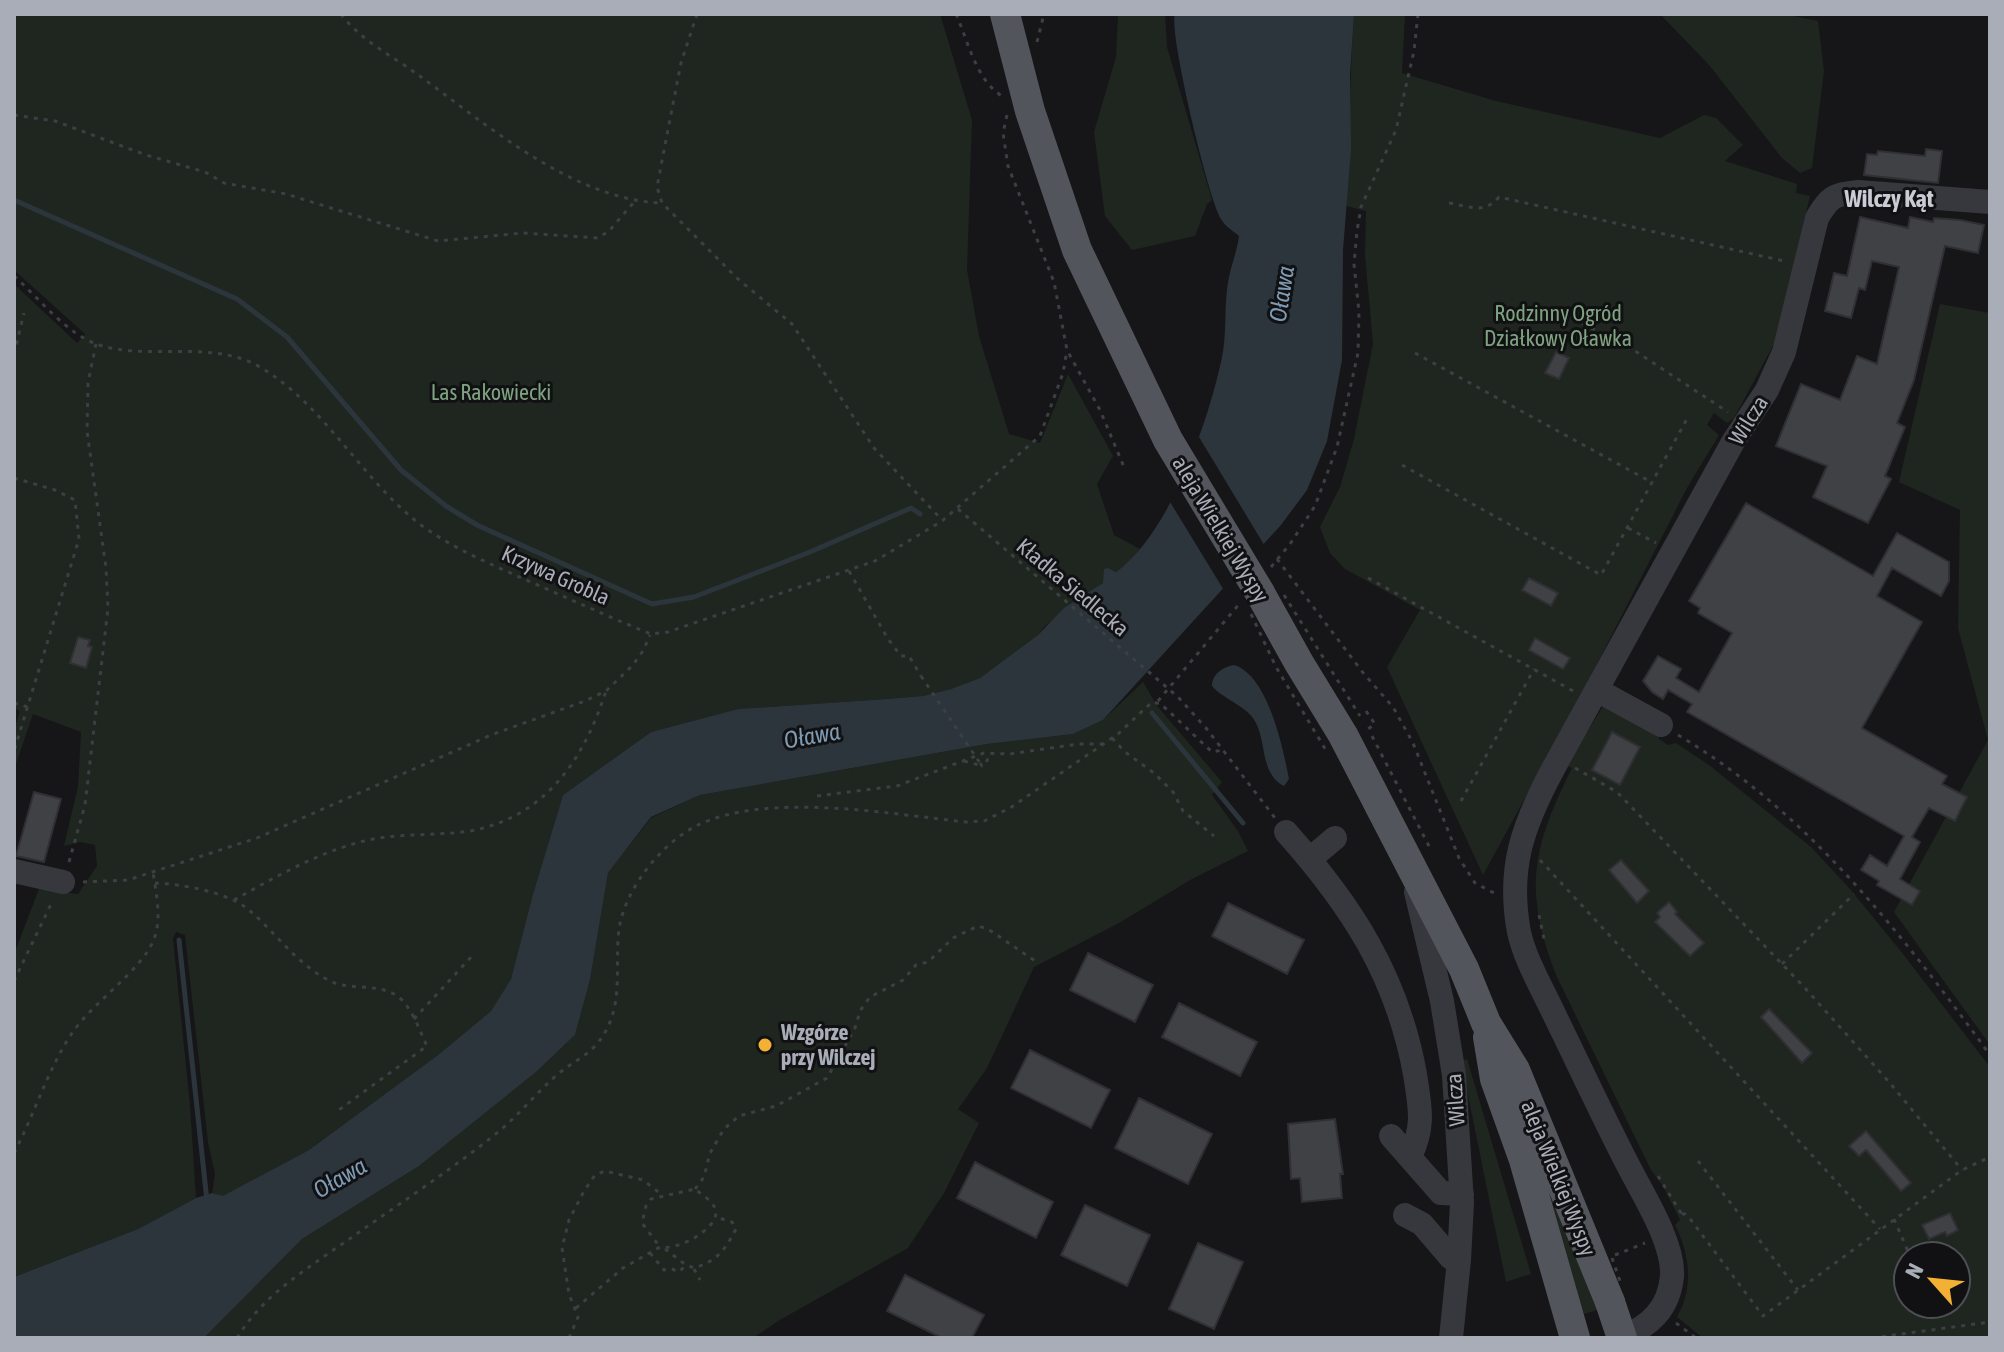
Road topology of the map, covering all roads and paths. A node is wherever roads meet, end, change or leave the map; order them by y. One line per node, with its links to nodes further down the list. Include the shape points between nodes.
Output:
1 (341, 14): 9 (path, via 527,153 559,173)
2 (697, 14): 11 (path, via 681,63 657,187)
3 (956, 14): 6 (path, via 986,80)
4 (1005, 14): 49 (main road, aleja Wielkiej Wyspy, bridge, via 1030,111 1077,250 1168,440)
5 (1418, 14): 30 (path, via 1396,130 1361,207 1354,264 1358,353 1337,447 1322,491)
6 (1004, 98)
7 (14, 115): 9 (path, via 55,121 224,183 286,194 438,241 523,233 598,238)
8 (1003, 133): 18 (path, via 1008,166 1054,282)
9 (635, 201): 11 (path)
10 (1990, 202): 13 (street, Wilcza, via 1841,194 1828,200 1817,218)
11 (662, 203): 28 (path, via 792,324 874,448)
12 (1449, 203): 13 (path, via 1484,209 1499,197)
13 (1805, 266): 22 (street, Wilcza, via 1784,352)
14 (14, 276): 17 (path, Krzywa Grobla, via 63,322)
15 (1494, 308): 22 (path, via 1578,321 1632,349)
16 (24, 313): 20 (path)
17 (96, 344): 39 (path, Krzywa Grobla, via 218,354 256,365 307,404 384,491 434,535); 68 (path, via 87,431 108,608 85,805)
18 (1067, 350): 24 (path); 27 (path, via 1040,436)
19 (1415, 353): 26 (path)
20 (14, 354)
21 (1688, 417): 26 (path)
22 (1745, 423): 31 (street, Wilcza)
23 (1402, 465): 29 (path, via 1601,575)
24 (1124, 467)
25 (14, 478): 46 (path, via 75,500 79,539)
26 (1653, 483): 29 (path)
27 (960, 511): 28 (path); 41 (path, Kładka Siedlecka)
28 (942, 521): 34 (path)
29 (1628, 528): 31 (path)
30 (1290, 544)
31 (1673, 551): 43 (street, Wilcza)
32 (1277, 559): 72 (path, via 1393,707 1475,883)
33 (1265, 566): 35 (path)
34 (849, 571): 39 (path); 56 (path, bridge, via 888,639 901,656 909,656)
35 (1273, 578)
36 (1368, 578): 40 (path)
37 (1280, 590): 49 (path, bridge)
38 (1231, 615): 41 (path)
39 (651, 634): 42 (path, via 632,666)
40 (1534, 669): 43 (path); 59 (path)
41 (1169, 689): 44 (path); 52 (path, Kładka Siedlecka)
42 (606, 691): 66 (path, via 491,735 257,838); 71 (path, via 590,736 571,768 533,806 472,831 373,839 288,870)
43 (1589, 693): 48 (street); 57 (street, Wilcza)
44 (1157, 702): 50 (path); 52 (path, via 1212,752)
45 (14, 703): 46 (path)
46 (28, 707): 53 (path)
47 (1366, 711): 49 (path, via 1375,724)
48 (1661, 725): 80 (path, via 1720,760 1807,833 1892,926)
49 (1357, 726): 64 (main road, aleja Wielkiej Wyspy)
50 (1112, 738): 51 (path); 61 (path)
51 (1103, 744): 54 (path); 110 (path, via 984,821 796,807 737,813 685,832 657,855 622,915 614,1016 595,1046 498,1132 286,1284)
52 (1223, 750): 60 (path, Kładka Siedlecka)
53 (14, 751)
54 (989, 754): 55 (path); 56 (path)
55 (964, 761): 56 (path); 58 (path, via 897,786)
56 (981, 765)
57 (1560, 766): 72 (street, Wilcza, via 1535,803 1519,846 1515,867); 76 (path, via 1617,792)
58 (817, 796)
59 (1461, 801)
60 (1286, 832): 63 (street)
61 (1214, 836)
62 (1335, 838): 63 (street)
63 (1310, 859): 84 (street, via 1363,931 1399,1011 1422,1118)
64 (1411, 866): 79 (main road, aleja Wielkiej Wyspy); 90 (street, Wilcza, via 1454,1075)
65 (14, 871): 68 (street)
66 (153, 872): 68 (path, via 128,880); 69 (path)
67 (1538, 873): 95 (path, via 1538,859)
68 (63, 882): 77 (path)
69 (155, 883): 71 (path, via 179,884); 83 (path, via 157,929 151,947 70,1037)
70 (1854, 894): 76 (path)
71 (234, 900): 78 (path, via 314,971 343,987 394,994)
72 (1526, 907): 73 (path); 107 (street, Wilcza, via 1520,936 1537,978 1667,1249 1672,1272)
73 (1544, 940)
74 (473, 955): 78 (path)
75 (1035, 961): 89 (path, via 978,926 953,938 903,980 870,997 827,1078 776,1106 739,1116 724,1129)
76 (1782, 964): 88 (path)
77 (14, 981)
78 (414, 1019): 81 (path, via 427,1046)
79 (1486, 1023): 109 (main road, aleja Wielkiej Wyspy, via 1495,1079); 113 (main road, aleja Wielkiej Wyspy, bridge, via 1515,1070)
80 (1990, 1055)
81 (336, 1112)
82 (1391, 1136): 84 (street)
83 (14, 1153)
84 (1410, 1157): 90 (street, via 1441,1193)
85 (1990, 1157): 88 (path)
86 (1698, 1161): 105 (path)
87 (1653, 1168): 105 (path, via 1680,1216 1691,1220 1763,1316)
88 (1962, 1170): 94 (path)
89 (695, 1189): 91 (path); 93 (path, via 713,1204)
90 (1462, 1194): 101 (street, Wilcza)
91 (663, 1195): 98 (path, via 651,1199 642,1223); 106 (path, via 643,1180 605,1171 595,1175 569,1220 562,1248)
92 (1405, 1215): 101 (street)
93 (715, 1217): 98 (path, via 692,1240); 103 (path, via 732,1222 736,1229 718,1257)
94 (1894, 1219): 95 (path); 96 (path)
95 (1880, 1229): 105 (path)
96 (1903, 1240)
97 (1645, 1243): 100 (path)
98 (663, 1248): 99 (path); 102 (path)
99 (650, 1253): 102 (path, via 664,1270 679,1272); 106 (path, via 623,1268)
100 (1620, 1253)
101 (1459, 1260): 112 (street, Wilcza)
102 (686, 1265): 103 (path)
103 (694, 1268): 104 (path)
104 (700, 1280)
105 (1798, 1290)
106 (576, 1308): 111 (path)
107 (1660, 1312): 113 (street); 114 (path)
108 (1990, 1322): 115 (path)
109 (1572, 1327)
110 (237, 1338)
111 (569, 1338)
112 (1451, 1338)
113 (1622, 1338)
114 (1696, 1338)
115 (1872, 1338)

